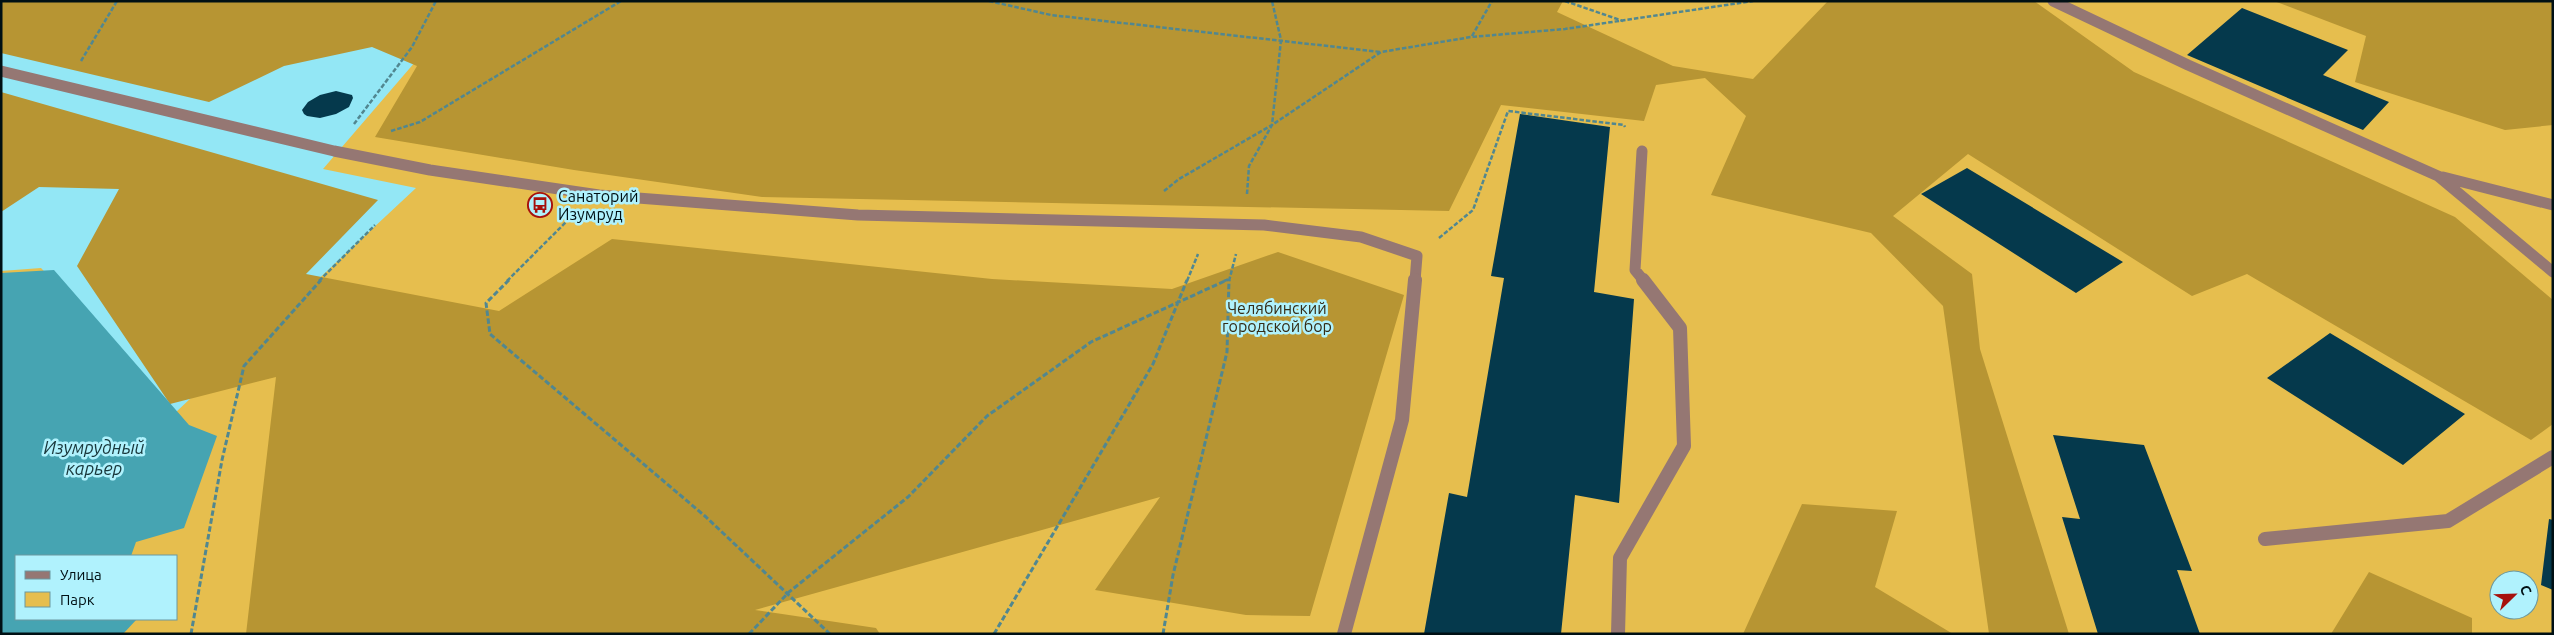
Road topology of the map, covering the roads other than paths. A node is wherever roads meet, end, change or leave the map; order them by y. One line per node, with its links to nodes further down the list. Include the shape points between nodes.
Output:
1 (2053, 1): 4 (lane)
2 (1, 70): 9 (lane, via 334,151 430,170 598,195 858,215 1264,225 1361,237 1417,256 1402,420)
3 (1642, 151): 10 (lane, via 1635,270 1680,328 1684,446 1620,558)
4 (2438, 176): 5 (lane); 6 (lane)
5 (2553, 205)
6 (2553, 272)
7 (2553, 457): 8 (lane, via 2448,521)
8 (2265, 539)
9 (1344, 634)
10 (1618, 634)

